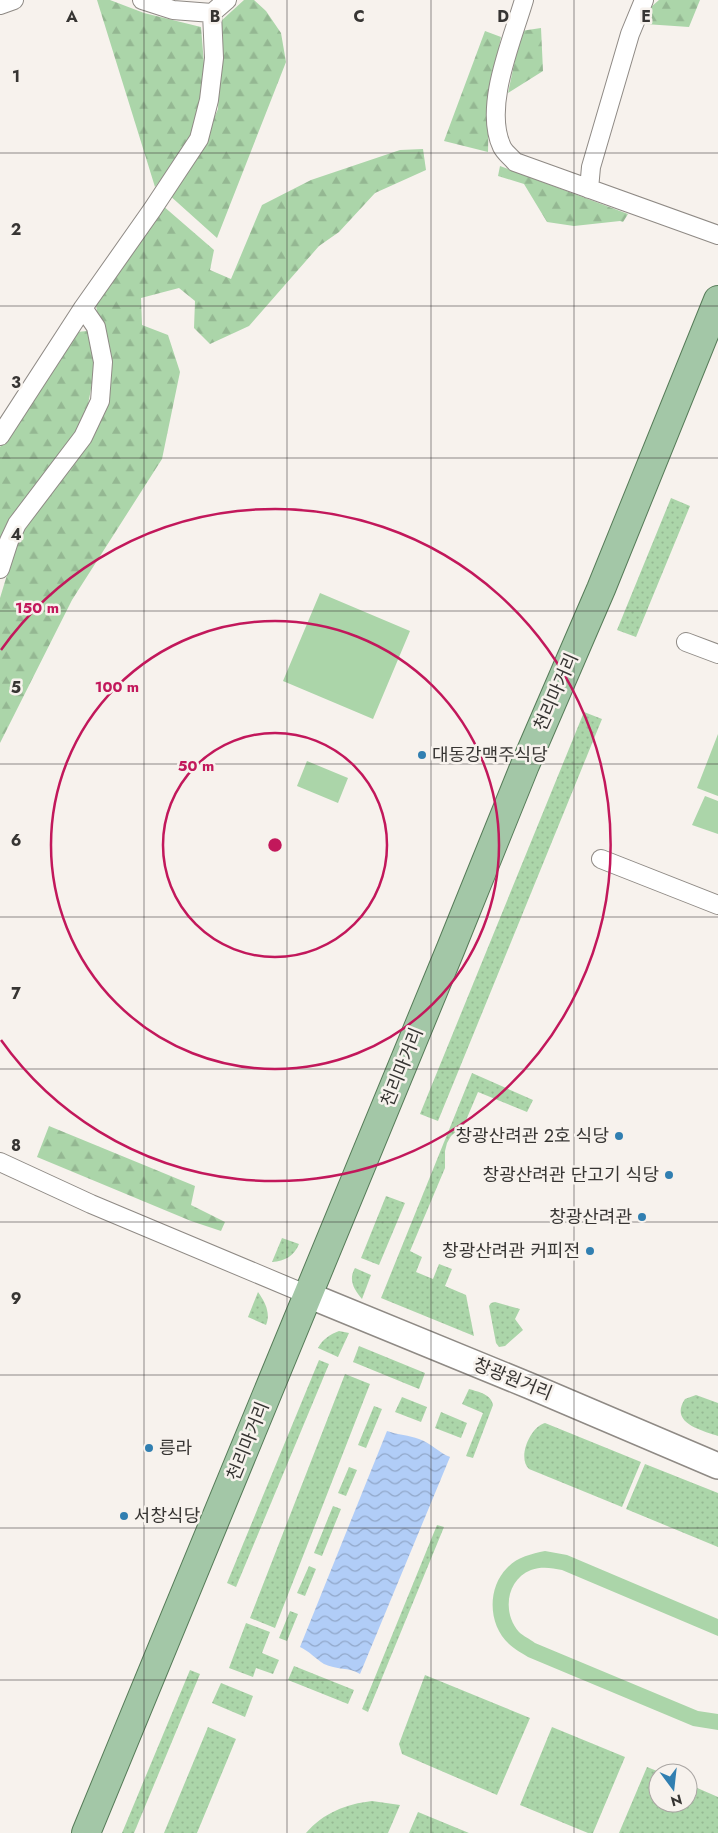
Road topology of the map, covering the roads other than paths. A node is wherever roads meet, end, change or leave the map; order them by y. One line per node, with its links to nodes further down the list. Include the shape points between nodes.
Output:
1 (14, 0): 6 (street)
2 (142, 0): 7 (street, via 173,10)
3 (227, 0): 7 (street)
4 (524, 0): 8 (street, via 496,95 496,126 502,148 515,162)
5 (644, 0): 8 (street, via 630,34 591,167)
6 (0, 5)
7 (212, 13): 11 (street, via 214,58 209,100 199,138)
8 (588, 189): 9 (street)
9 (718, 235)
10 (718, 300): 19 (main road, 천리마거리)
11 (83, 308): 12 (street); 13 (street, via 96,327 104,362 100,401 83,437 17,524)
12 (0, 436)
13 (0, 569)
14 (686, 642): 15 (street)
15 (718, 654)
16 (601, 859): 17 (street)
17 (718, 906)
18 (0, 1162): 19 (street)
19 (308, 1295): 20 (main road, 창광원거리); 21 (main road, 천리마거리)
20 (718, 1466)
21 (86, 1833)

